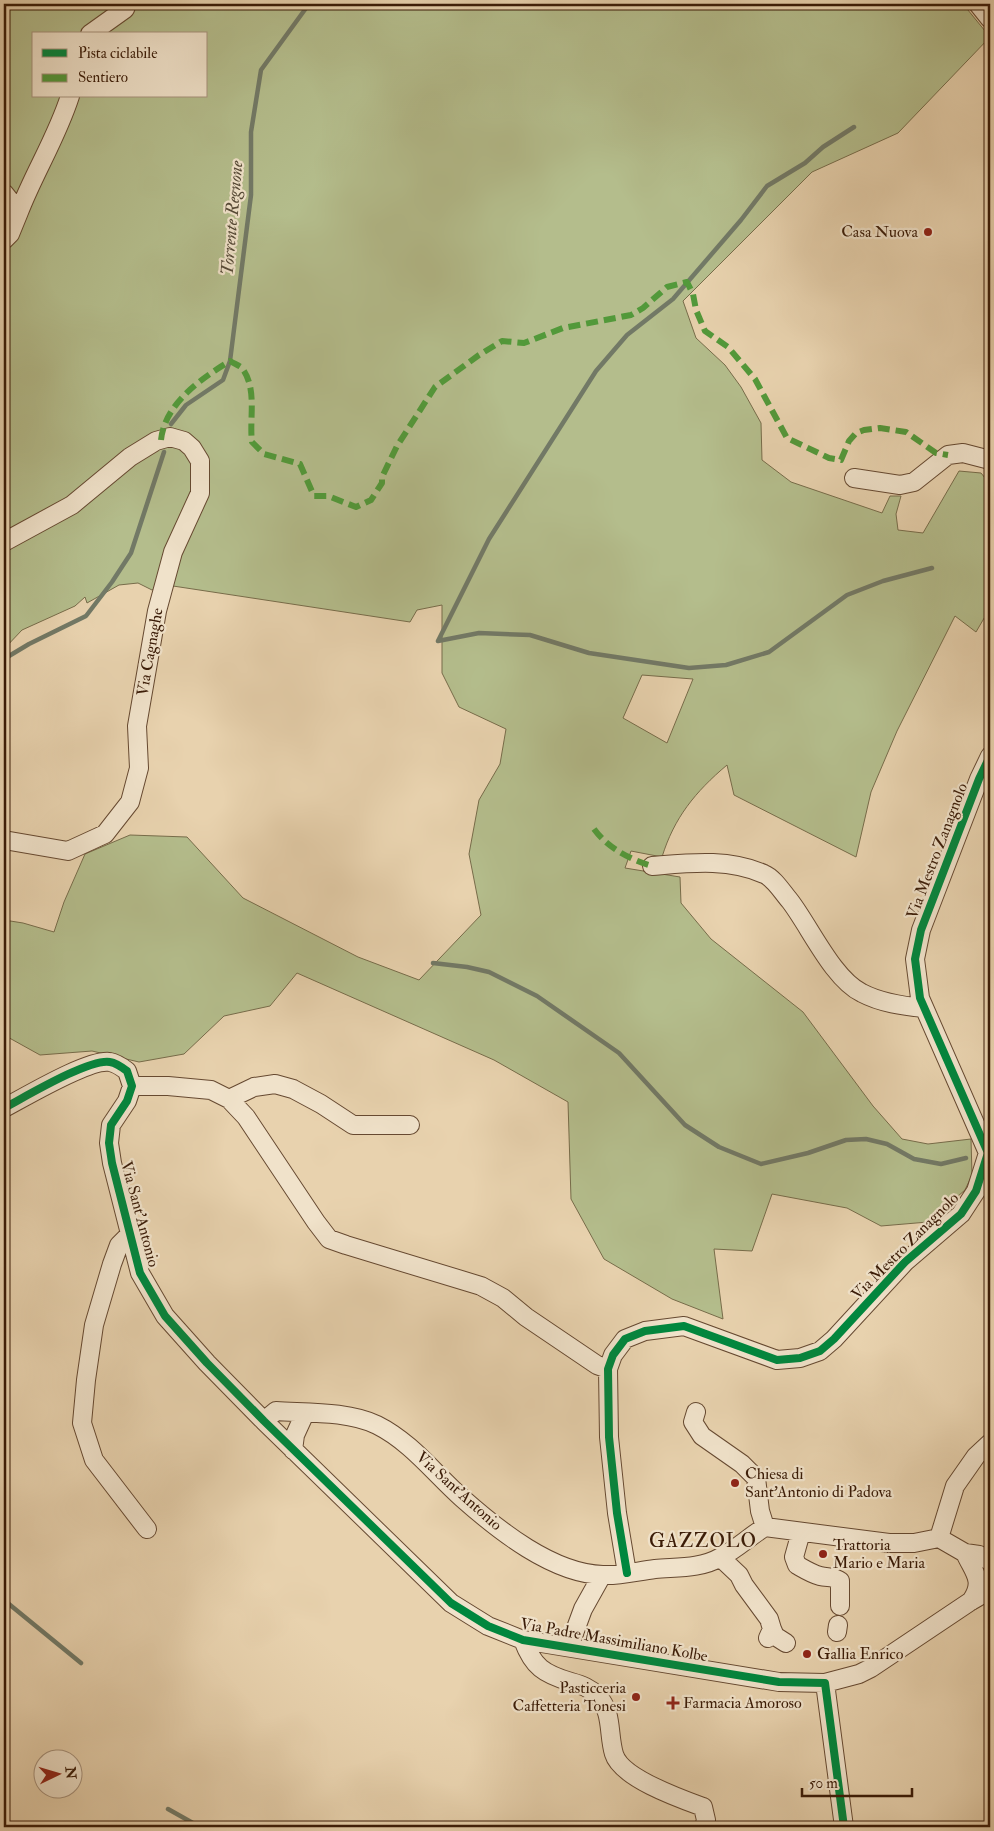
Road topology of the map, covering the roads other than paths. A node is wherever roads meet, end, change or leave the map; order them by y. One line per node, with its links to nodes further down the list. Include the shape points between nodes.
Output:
1 (127, 4): 4 (street)
2 (978, 4): 3 (street)
3 (990, 19)
4 (93, 32)
5 (69, 98): 7 (street, via 62,122)
6 (4, 193): 7 (street)
7 (19, 212): 8 (street)
8 (4, 240)
9 (990, 460): 10 (street, via 963,453 948,455 914,482 900,485)
10 (854, 478)
11 (4, 542): 13 (street, Via Cagnaghe, via 72,505 145,446 156,441 170,437 184,441 200,461 200,493 172,552 157,611 137,726 139,768 130,802 105,834 68,851)
12 (990, 757): 15 (street, Via Mestro Zanagnolo, via 921,930 915,960)
13 (4, 840)
14 (652, 866): 15 (street, via 706,862 740,866 766,875 798,912 839,975 860,993 898,1005)
15 (924, 1008): 20 (street, Via Mestro Zanagnolo)
16 (132, 1086): 17 (street, via 211,1090); 18 (street, via 128,1071 111,1062 98,1062); 21 (street, Via Sant'Antonio, via 112,1126 109,1144)
17 (229, 1099): 19 (street, via 254,1087 275,1084 293,1089 353,1125); 22 (street, via 246,1117 330,1239 481,1286 597,1365)
18 (4, 1108)
19 (410, 1125)
20 (989, 1153): 22 (street, Via Mestro Zanagnolo, via 976,1191 961,1214 905,1262 820,1351 800,1358 777,1360 684,1326 645,1331 624,1339)
21 (129, 1234): 25 (street, Via Sant'Antonio, via 140,1273 165,1316); 28 (street, Via Sant'Antonio, via 119,1245 94,1325 82,1423 94,1460)
22 (608, 1369): 35 (street, Via Mestro Zanagnolo, via 609,1437)
23 (696, 1412): 29 (street, via 693,1422 702,1436 756,1478)
24 (305, 1413): 25 (street, Via Sant'Antonio, via 276,1412); 27 (street, via 295,1435); 36 (street, Via Sant'Antonio, via 344,1416 376,1424 402,1440 481,1515 509,1535 539,1555 571,1570)
25 (264, 1421): 27 (street, Via Sant'Antonio)
26 (990, 1443): 30 (street, via 976,1456 955,1486)
27 (293, 1450): 40 (street, Via Padre Massimiliano Kolbe, via 451,1603 488,1626)
28 (146, 1530)
29 (759, 1531): 31 (street); 33 (street, Via Sant'Antonio)
30 (939, 1538): 31 (street, via 914,1543); 32 (street)
31 (798, 1540): 39 (street, via 794,1557 797,1565 822,1577 840,1581)
32 (965, 1553): 34 (street); 38 (street, via 979,1583)
33 (721, 1558): 35 (street, Via Sant'Antonio, via 688,1568); 41 (street, via 739,1575 769,1619 770,1633)
34 (990, 1561)
35 (627, 1574): 36 (street, Via Sant'Antonio)
36 (602, 1575): 42 (street, via 583,1609)
37 (990, 1590): 38 (street, Via Padre Massimiliano Kolbe)
38 (970, 1601): 43 (street, Via Padre Massimiliano Kolbe, via 871,1668)
39 (840, 1606)
40 (523, 1640): 42 (street, Via Padre Massimiliano Kolbe); 44 (street, via 529,1656 541,1670 586,1686 599,1697 610,1718 614,1755 624,1768 657,1790 703,1807)
41 (786, 1643)
42 (569, 1647): 43 (street, Via Padre Massimiliano Kolbe, via 779,1682)
43 (825, 1683): 45 (street)
44 (704, 1827)
45 (844, 1827)

